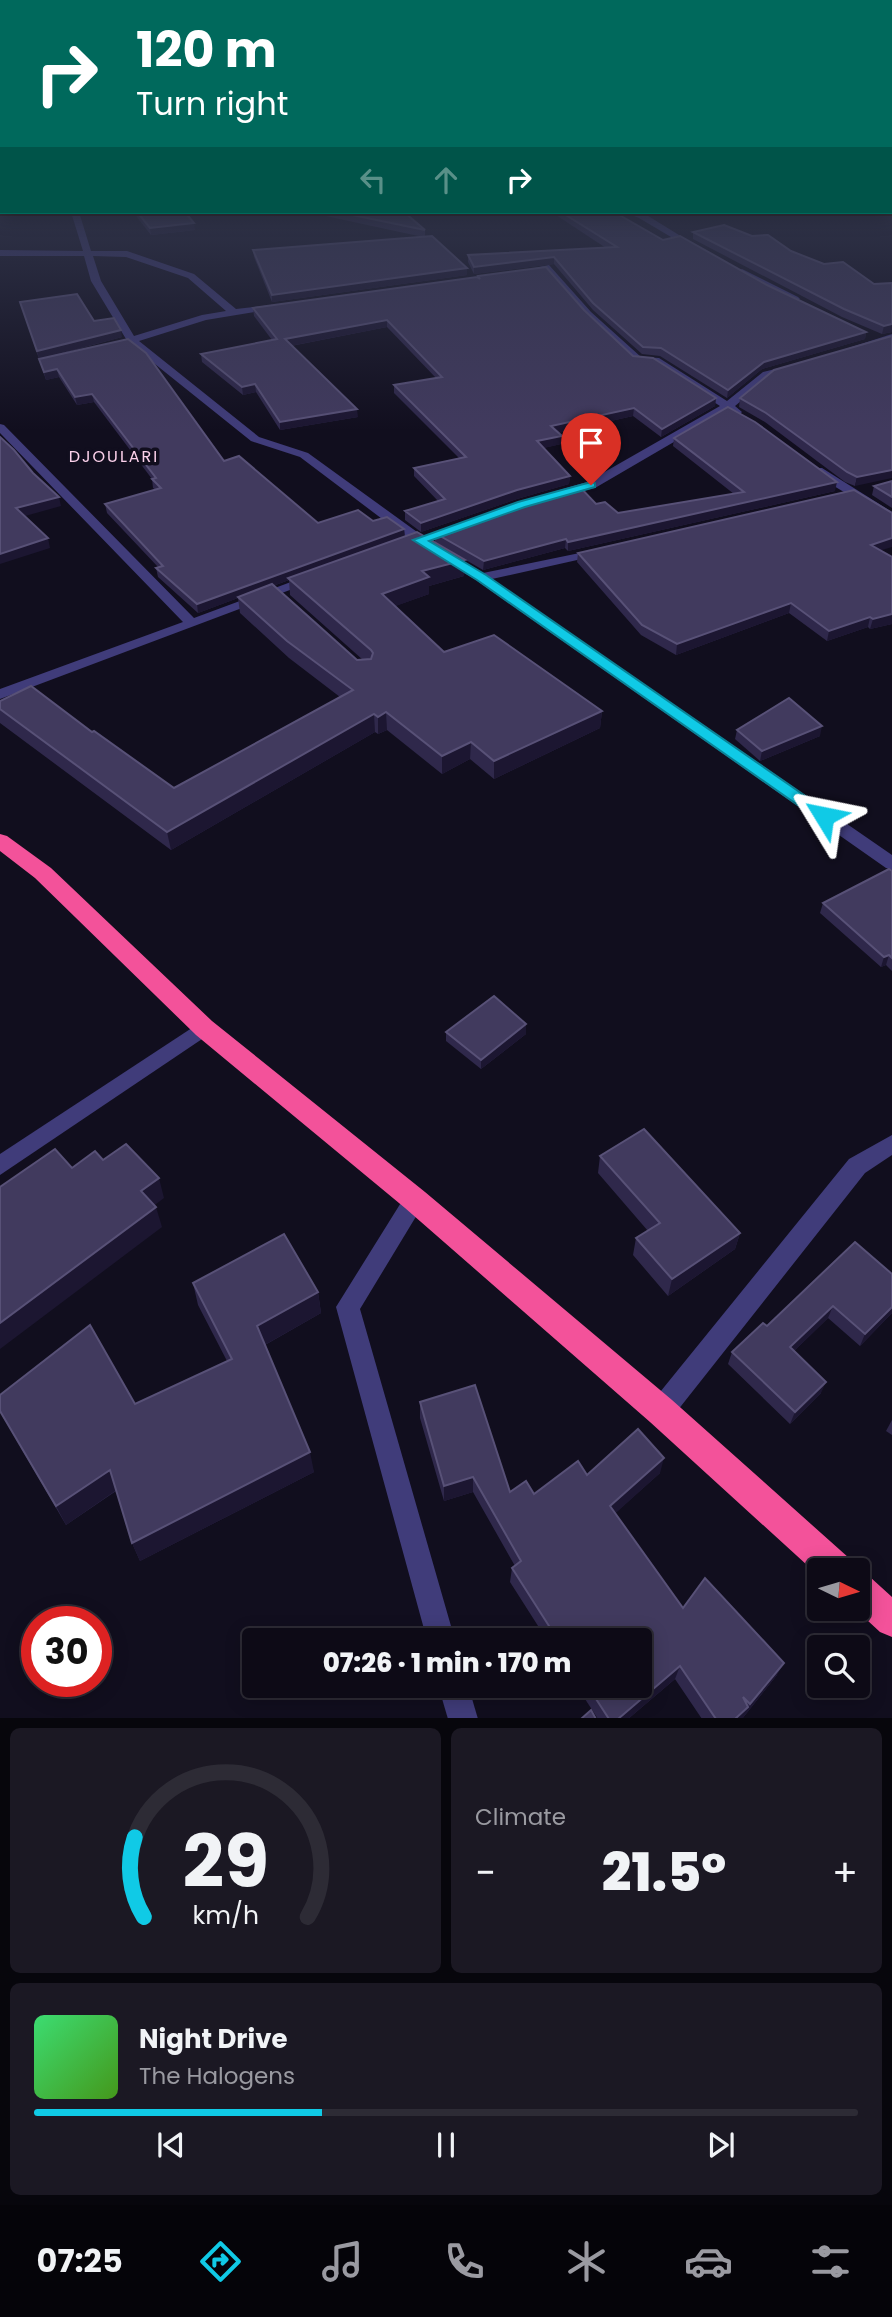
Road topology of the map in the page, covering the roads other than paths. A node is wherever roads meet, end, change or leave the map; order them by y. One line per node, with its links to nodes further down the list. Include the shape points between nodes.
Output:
1 (93, 271): 12 (street)
2 (177, 271): 9 (street, via 191,276)
3 (523, 271): 6 (street)
4 (552, 271): 16 (street, via 588,314 638,360 655,360)
5 (740, 271): 8 (street)
6 (508, 273)
7 (286, 305): 9 (street)
8 (810, 306)
9 (234, 313): 12 (street, via 205,317)
10 (864, 333): 11 (street)
11 (888, 340): 14 (street)
12 (132, 341): 13 (street); 25 (street, via 255,439 304,455)
13 (108, 347)
14 (825, 357)
15 (800, 366): 16 (street, via 767,374)
16 (727, 407): 17 (street); 21 (street, via 591,485)
17 (748, 419)
18 (0, 427): 29 (street)
19 (810, 464): 20 (street, via 840,487)
20 (861, 491): 22 (street); 23 (street)
21 (545, 498)
22 (828, 499)
23 (892, 517)
24 (437, 535): 25 (street)
25 (413, 542): 28 (street)
26 (615, 548): 28 (street)
27 (328, 573): 29 (street, via 280,597)
28 (481, 577): 32 (street)
29 (192, 623): 30 (street)
30 (0, 694)
31 (0, 841): 33 (highway, via 43,873)
32 (892, 864)
33 (204, 1028): 35 (street); 36 (highway)
34 (892, 1144): 37 (street, via 857,1166)
35 (0, 1166)
36 (415, 1200): 37 (highway); 41 (street, via 348,1307)
37 (661, 1411): 38 (highway)
38 (824, 1558)
39 (870, 1600): 40 (highway)
40 (892, 1620)
41 (438, 1628)
42 (457, 1698): 43 (street)
43 (463, 1718)

